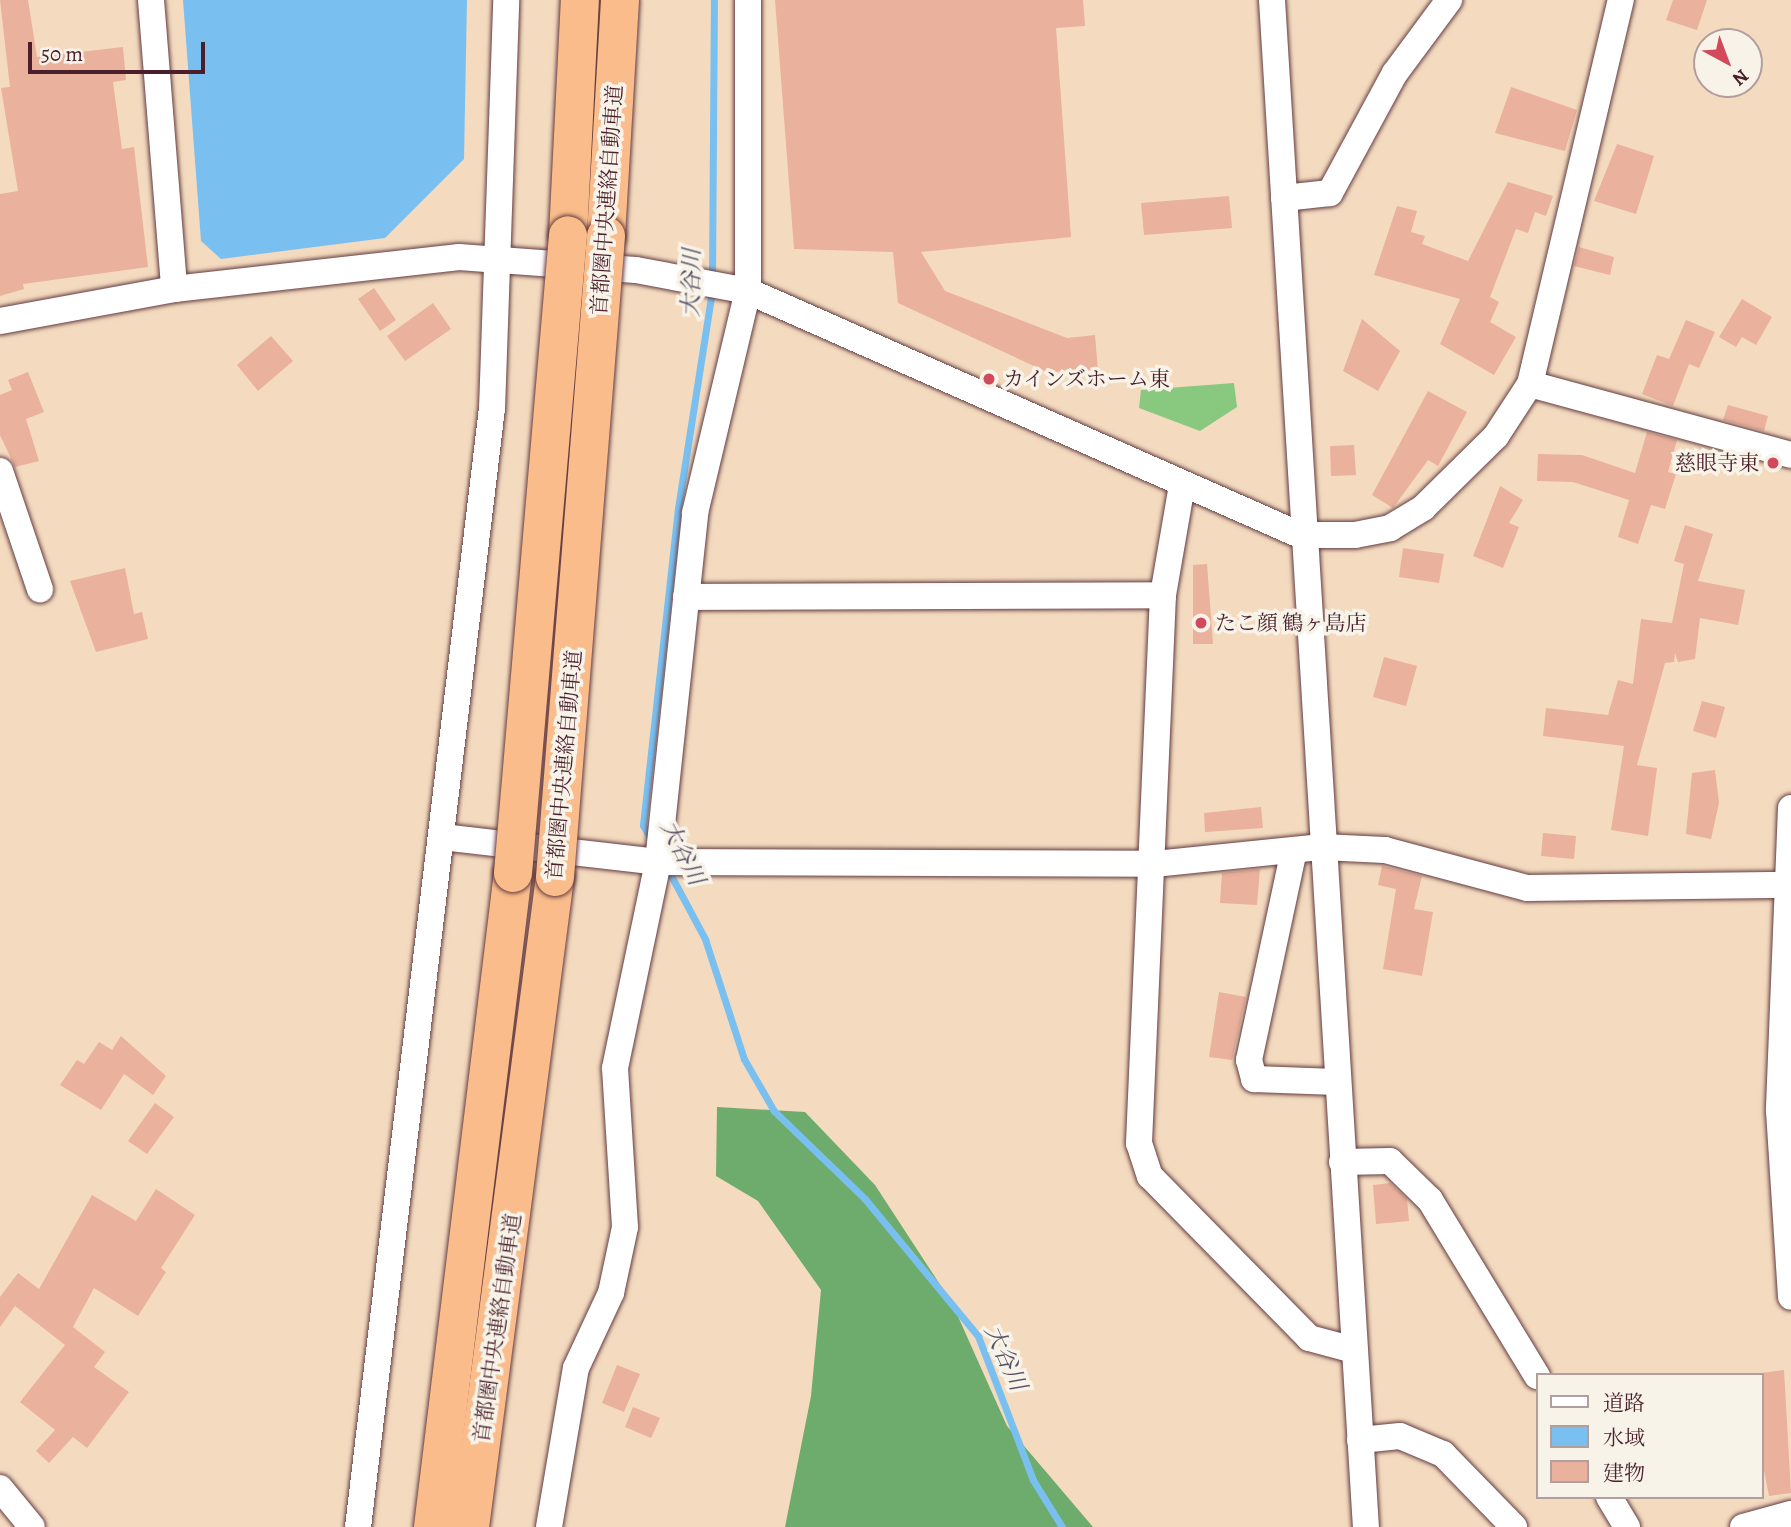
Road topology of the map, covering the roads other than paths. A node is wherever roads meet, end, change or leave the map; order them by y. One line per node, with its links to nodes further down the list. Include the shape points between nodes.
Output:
1 (151, 0): 13 (street)
2 (506, 0): 12 (street)
3 (580, 0): 42 (highway, 首都圏中央連絡自動車道, bridge, via 568,235 513,873)
4 (620, 0): 43 (highway, 首都圏中央連絡自動車道, bridge, via 555,877)
5 (748, 0): 14 (street)
6 (1272, 0): 10 (street)
7 (1280, 0): 10 (street)
8 (1449, 0): 11 (street, via 1395,73 1329,193)
9 (1621, 0): 16 (street)
10 (1273, 27): 11 (street)
11 (1283, 198): 20 (street)
12 (495, 259): 13 (street); 14 (street, via 636,270); 25 (street, via 492,409)
13 (174, 289): 15 (street)
14 (748, 291): 19 (street); 23 (street, via 695,513)
15 (0, 321)
16 (1530, 384): 17 (street); 20 (street, via 1496,436 1423,508 1390,528)
17 (1791, 455)
18 (0, 471): 21 (street)
19 (1182, 485): 20 (street); 22 (street)
20 (1300, 535): 26 (street)
21 (40, 589)
22 (1163, 595): 23 (street); 29 (street)
23 (687, 597): 28 (street)
24 (1791, 808): 30 (street)
25 (442, 836): 28 (street); 41 (street)
26 (1322, 847): 27 (street); 30 (street, via 1385,850 1527,888); 31 (street)
27 (1294, 850): 29 (street); 31 (street, via 1249,1060 1254,1079)
28 (658, 862): 29 (street); 44 (street, via 615,1068 625,1227 611,1293 576,1368)
29 (1154, 864): 34 (street, via 1139,1143 1150,1176 1309,1338)
30 (1788, 885): 33 (street, via 1779,1111)
31 (1336, 1082): 32 (street)
32 (1342, 1162): 34 (street); 35 (street, via 1390,1161 1430,1200)
33 (1791, 1297)
34 (1354, 1350): 36 (street)
35 (1536, 1374)
36 (1360, 1440): 45 (street); 46 (street, via 1400,1436 1443,1454)
37 (0, 1488): 40 (street)
38 (1610, 1499): 47 (street)
39 (1791, 1514): 48 (street)
40 (32, 1527)
41 (358, 1527)
42 (433, 1527)
43 (470, 1527)
44 (549, 1527)
45 (1366, 1527)
46 (1514, 1527)
47 (1627, 1527)
48 (1743, 1527)

